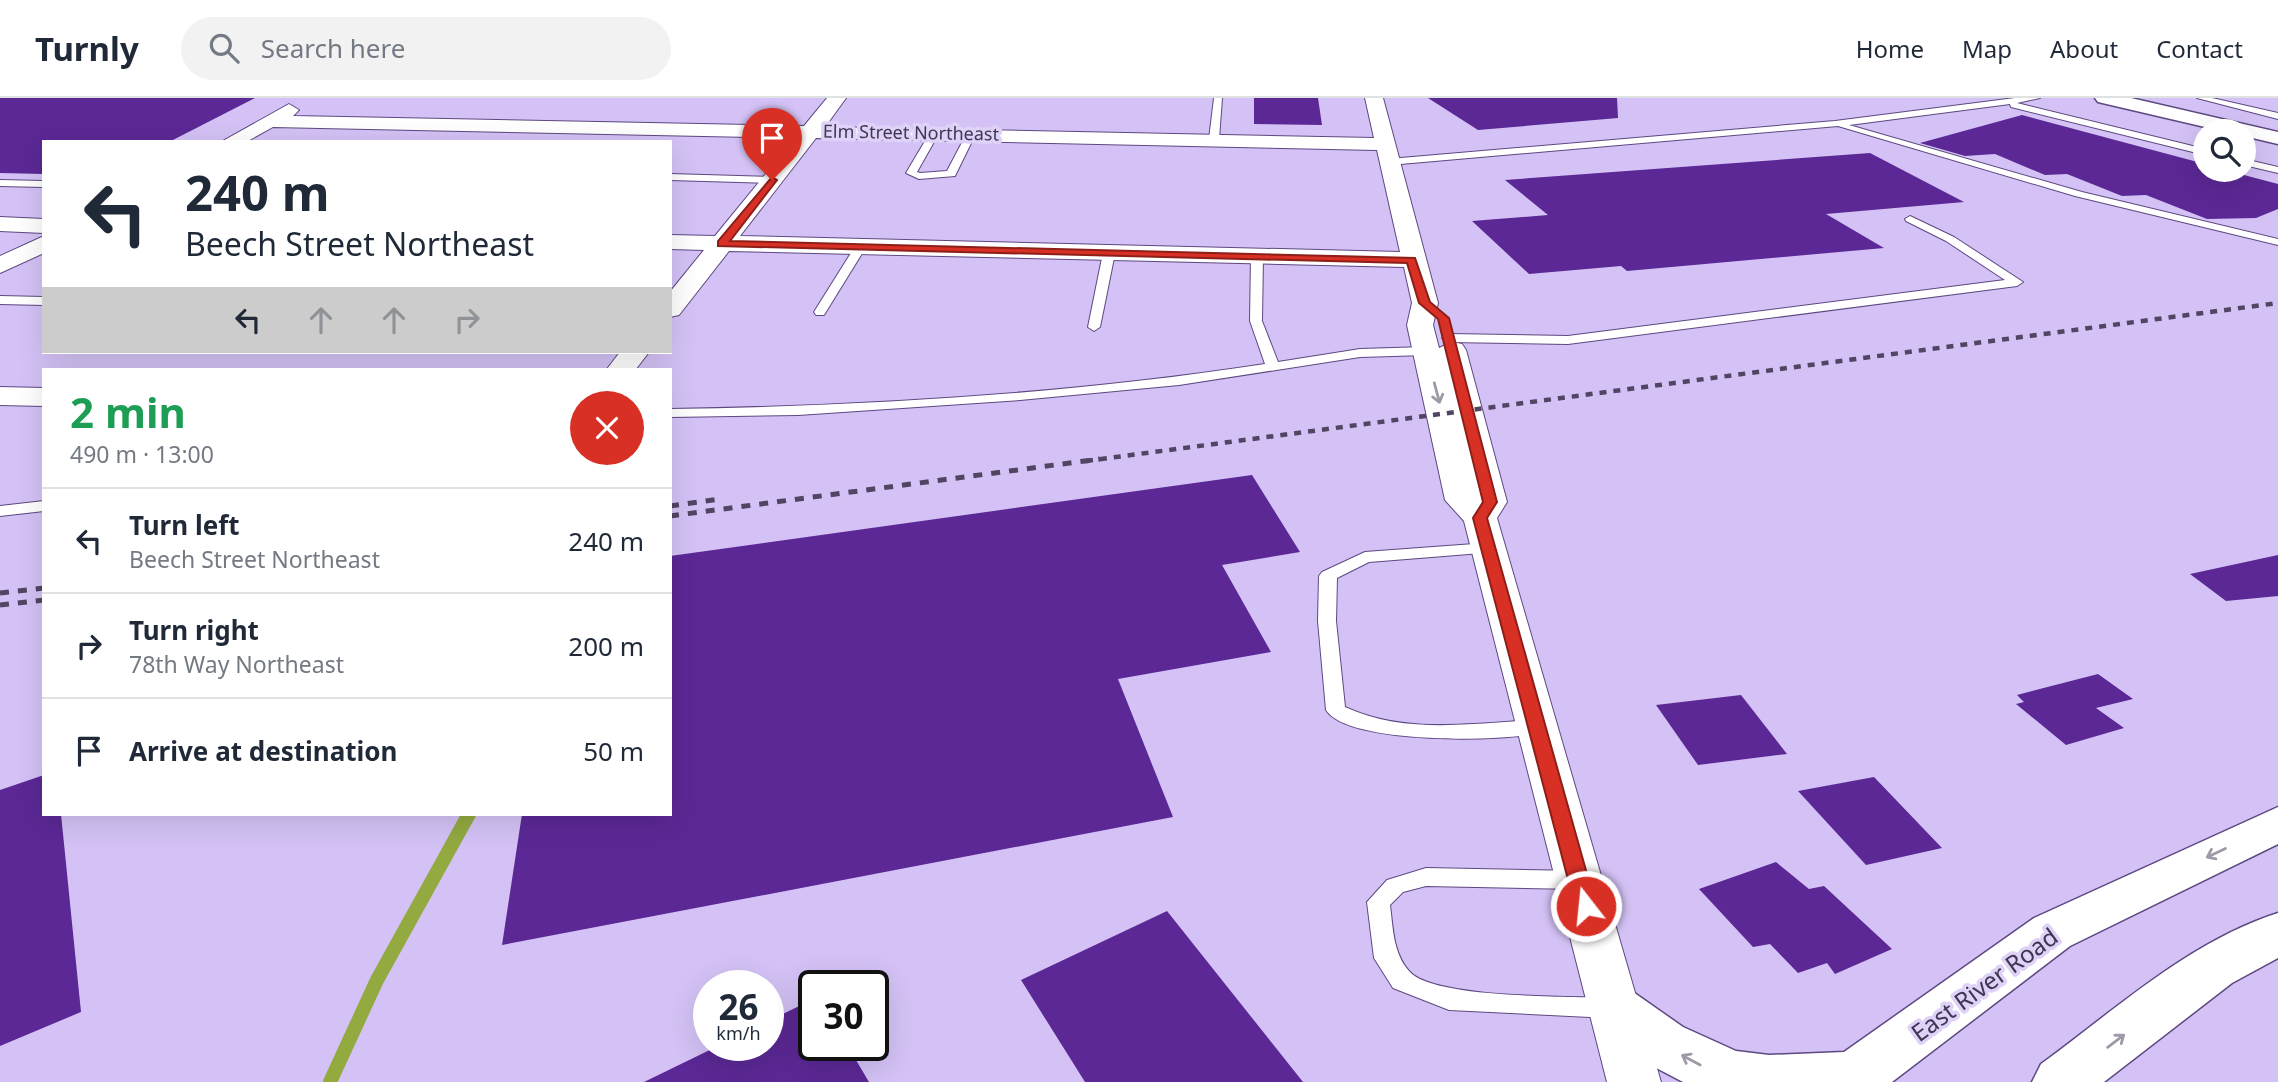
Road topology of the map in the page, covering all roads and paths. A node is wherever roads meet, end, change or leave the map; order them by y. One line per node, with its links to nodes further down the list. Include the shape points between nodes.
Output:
1 (311, 98): 10 (street)
2 (837, 98): 12 (street)
3 (1218, 98): 16 (lane)
4 (1374, 98): 19 (street)
5 (2036, 98): 8 (lane)
6 (2201, 98): 9 (lane)
7 (2114, 99): 15 (main road)
8 (2004, 103): 11 (lane); 18 (lane)
9 (2278, 116)
10 (269, 121): 12 (street, Elm Street Northeast); 17 (street)
11 (1835, 124): 19 (lane); 30 (lane, via 2079,194)
12 (812, 130): 13 (street, Elm Street Northeast); 23 (street)
13 (934, 133): 14 (street, Elm Street Northeast); 14 (lane, via 911,173 951,174)
14 (971, 134): 16 (street, Elm Street Northeast)
15 (2278, 138)
16 (1214, 139): 19 (street, Elm Street Northeast)
17 (235, 140)
18 (2193, 149)
19 (1387, 153): 36 (street)
20 (2256, 165): 21 (lane)
21 (2278, 170)
22 (672, 177): 23 (lane)
23 (772, 180): 32 (street)
24 (0, 183): 25 (lane)
25 (42, 184)
26 (1910, 219): 43 (lane, via 2017,282 1568,341)
27 (0, 224): 28 (street)
28 (42, 226)
29 (672, 242): 32 (street)
30 (2278, 242)
31 (42, 244): 37 (street)
32 (722, 244): 33 (street); 40 (street)
33 (860, 247): 34 (street); 41 (lane)
34 (1109, 253): 35 (street); 42 (lane)
35 (1257, 256): 36 (street); 45 (lane, via 1256,321)
36 (1412, 260): 43 (street, via 1425,303 1420,325)
37 (0, 266)
38 (0, 300): 39 (lane)
39 (42, 301)
40 (672, 306)
41 (820, 312)
42 (1094, 327)
43 (1437, 345): 45 (lane); 52 (street, via 1462,500)
44 (633, 354): 46 (street)
45 (1273, 366): 49 (lane, via 1180,381 1020,396 798,411)
46 (622, 368)
47 (0, 396): 48 (street)
48 (42, 397)
49 (672, 413)
50 (42, 506): 51 (lane)
51 (0, 512)
52 (1484, 533): 53 (street); 53 (lane, via 1365,557 1328,576 1327,621 1336,710 1357,723 1408,730)
53 (1537, 727): 55 (street)
54 (2278, 824): 58 (main road, East River Road, one-way to 58, via 2052,932)
55 (1578, 880): 57 (street); 57 (lane, via 1426,877 1395,886 1378,902 1386,958 1402,981 1449,1000)
56 (2278, 933): 60 (main road, one-way to 56, via 2213,968)
57 (1614, 1008): 58 (main road, one-way to 57, via 1758,1080 1704,1067 1658,1043); 59 (street)
58 (1851, 1079)
59 (1634, 1082)
60 (2061, 1082)

